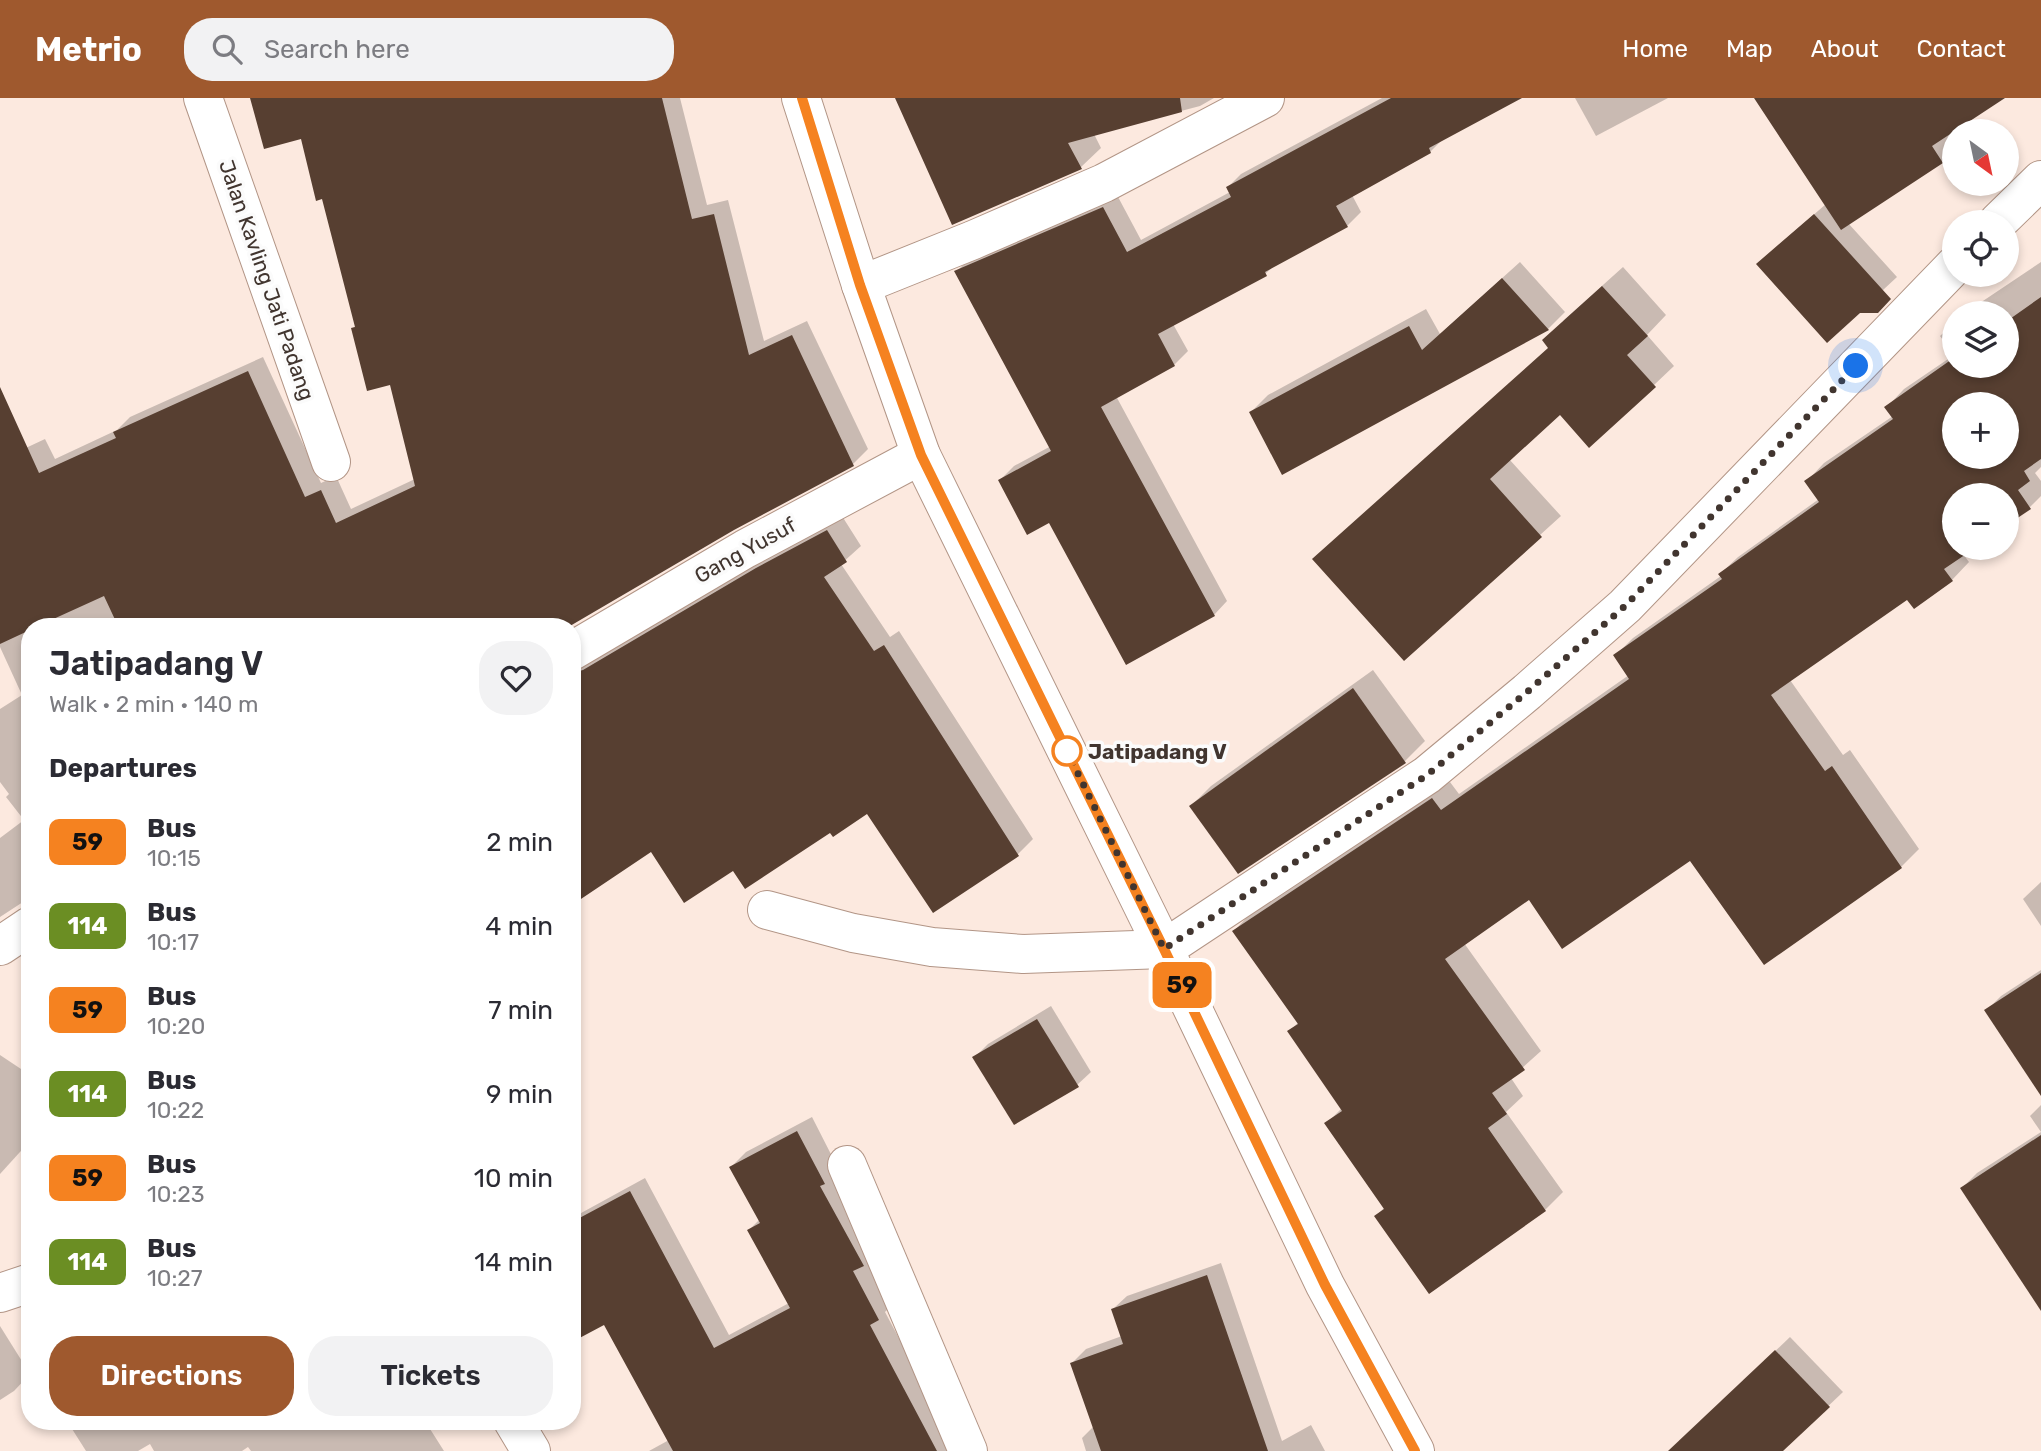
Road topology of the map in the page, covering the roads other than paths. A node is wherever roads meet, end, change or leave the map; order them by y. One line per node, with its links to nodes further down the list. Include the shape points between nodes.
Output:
1 (203, 98): 9 (street, Jalan Kavling Jati Padang)
2 (802, 98): 7 (street)
3 (1265, 98): 7 (street, via 1104,183)
4 (2041, 180): 5 (street)
5 (2010, 210)
6 (1942, 278): 14 (street, via 1625,606 1527,692 1427,775)
7 (860, 285): 8 (street)
8 (921, 455): 10 (street, Gang Yusuf, via 745,549); 14 (street)
9 (331, 461)
10 (581, 646)
11 (767, 910): 14 (street, via 853,933 932,947 1023,954)
12 (21, 932): 13 (street)
13 (0, 946)
14 (1164, 949): 21 (street, via 1325,1285)
15 (847, 1165): 20 (street)
16 (21, 1286): 17 (street)
17 (0, 1293)
18 (518, 1430): 19 (street)
19 (531, 1451)
20 (968, 1451)
21 (1415, 1451)

